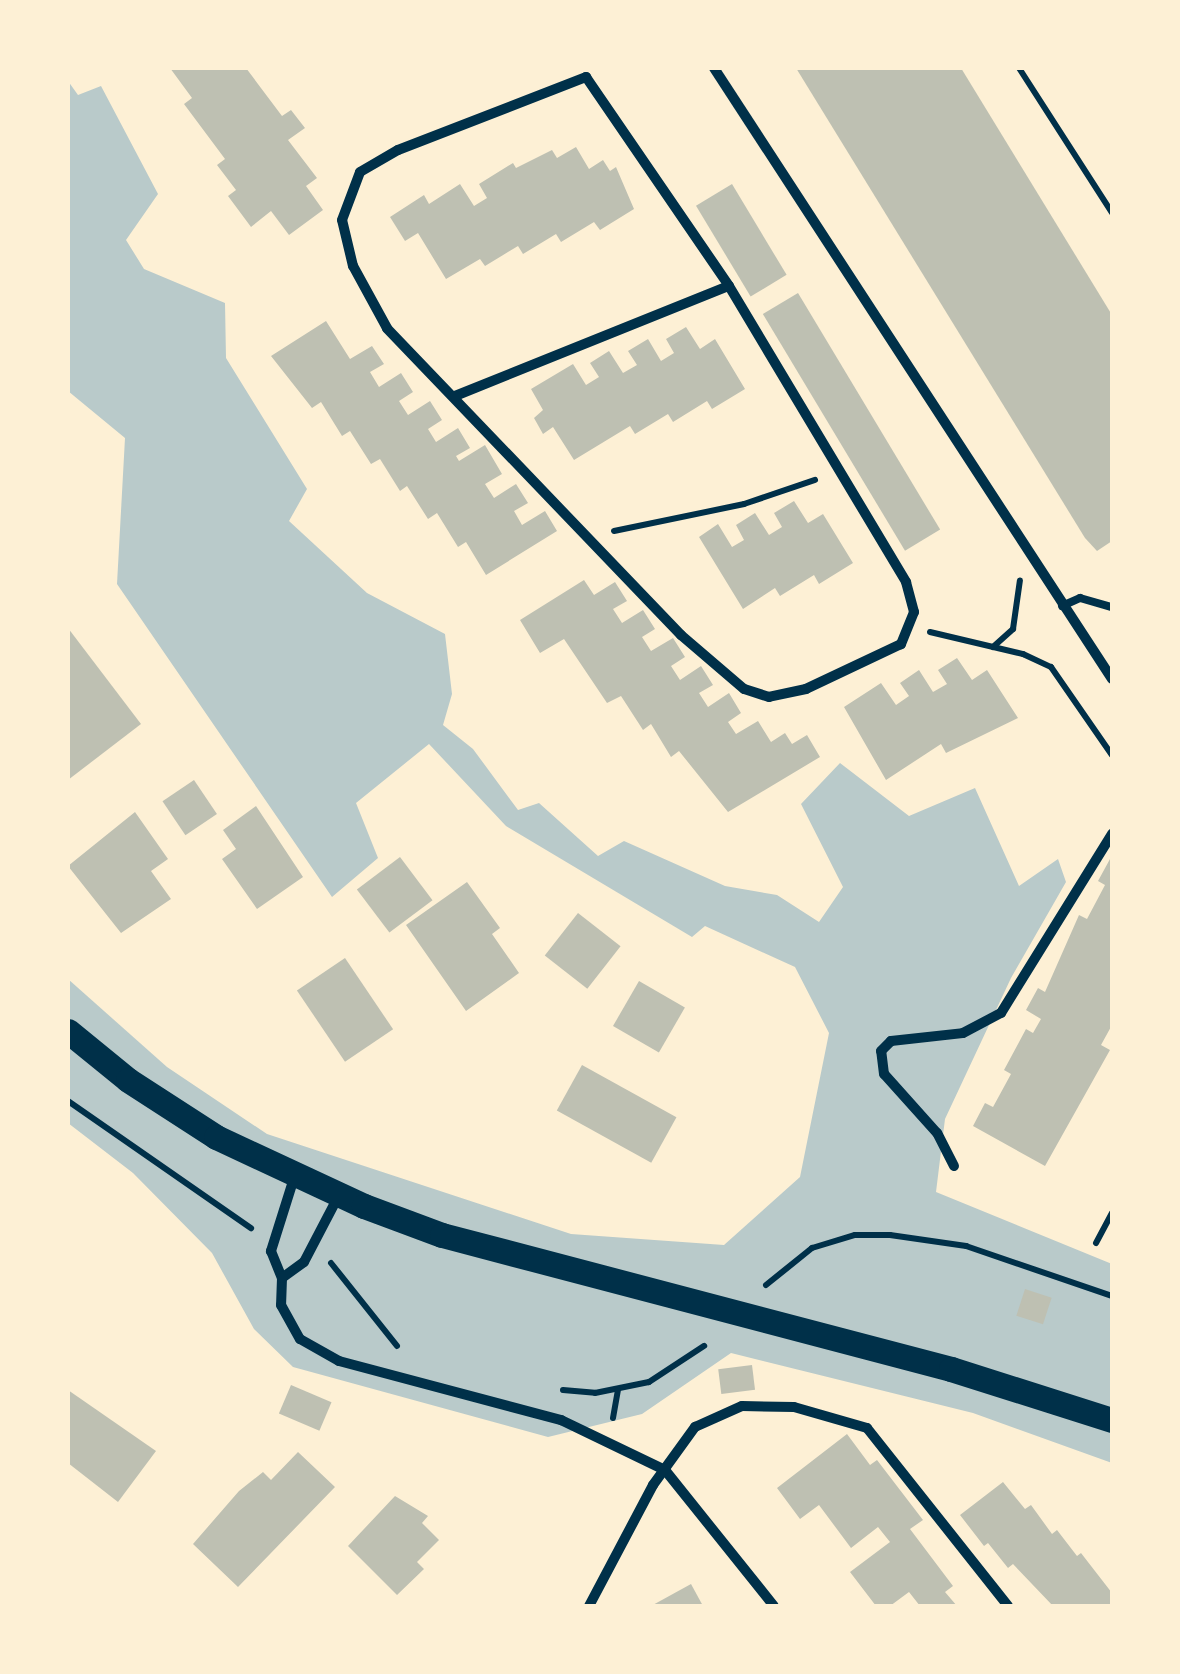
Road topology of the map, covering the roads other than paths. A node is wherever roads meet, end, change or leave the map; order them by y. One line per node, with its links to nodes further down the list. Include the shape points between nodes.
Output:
1 (714, 68): 5 (street)
2 (583, 72): 3 (street); 4 (street, via 398,150 350,186 345,240 370,302)
3 (729, 286): 4 (street); 4 (street, via 906,582 912,628 894,648 806,689 769,697 734,682)
4 (455, 396)
5 (1062, 606): 6 (lane, via 1080,598); 7 (street)
6 (1112, 606)
7 (1112, 679)
8 (1112, 834): 10 (street, via 1001,1013 963,1033 891,1042 881,1052 884,1074 937,1132)
9 (68, 1031): 11 (main road, via 161,1104)
10 (954, 1166)
11 (294, 1178): 12 (main road); 13 (street, via 270,1236)
12 (338, 1197): 13 (street, via 308,1253); 14 (main road, via 442,1234 951,1369)
13 (282, 1278): 15 (street, via 288,1321 319,1352 562,1420)
14 (1112, 1420)
15 (664, 1470): 16 (street); 17 (street); 18 (street, via 695,1427 742,1406 794,1407 867,1428)
16 (589, 1606)
17 (774, 1606)
18 (1008, 1606)

